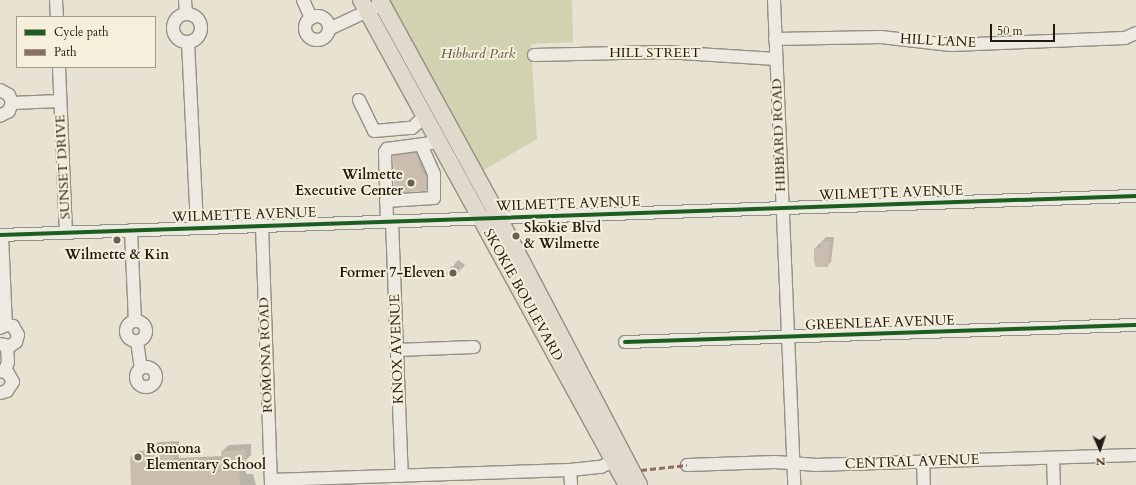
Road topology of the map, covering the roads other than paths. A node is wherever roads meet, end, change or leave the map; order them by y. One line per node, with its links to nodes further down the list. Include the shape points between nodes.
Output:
1 (56, 0): 8 (street)
2 (185, 0): 7 (street)
3 (303, 0): 9 (street)
4 (774, 0): 12 (street, HIBBARD ROAD)
5 (381, 2): 6 (street); 29 (main road, SKOKIE BOULEVARD)
6 (364, 6): 10 (street); 23 (main road, SKOKIE BOULEVARD)
7 (186, 14): 13 (street, via 178,17 174,29 180,39); 13 (street, via 198,18 201,27 199,35)
8 (57, 16)
9 (311, 18): 10 (street, via 323,18); 10 (street, via 305,27 309,37 316,40 323,38)
10 (329, 29)
11 (1130, 35): 12 (street, HILL LANE, via 951,45 881,37); 14 (street, HILL LANE)
12 (775, 39): 16 (street, HIBBARD ROAD)
13 (188, 42): 33 (street)
14 (1136, 44)
15 (534, 55): 16 (street, HILL STREET, via 665,52)
16 (776, 59): 28 (street, HIBBARD ROAD)
17 (59, 68): 20 (street, SUNSET DRIVE)
18 (0, 90): 21 (street, via 9,95)
19 (359, 100): 23 (street, via 374,131 412,128)
20 (60, 101): 21 (street, SUNSET DRIVE); 35 (street, SUNSET DRIVE)
21 (12, 103): 22 (street, via 9,111)
22 (0, 116)
23 (424, 116): 24 (main road, SKOKIE BOULEVARD)
24 (439, 142): 25 (street); 30 (main road, SKOKIE BOULEVARD)
25 (421, 145): 27 (street, KNOX AVENUE, via 387,149); 27 (street, via 434,174 434,198)
26 (1136, 196): 28 (street, WILMETTE AVENUE)
27 (386, 201): 31 (street, KNOX AVENUE)
28 (782, 207): 29 (street, WILMETTE AVENUE); 39 (street, HIBBARD ROAD)
29 (498, 217): 30 (street, WILMETTE AVENUE); 49 (main road, SKOKIE BOULEVARD)
30 (480, 218): 31 (street, WILMETTE AVENUE); 49 (main road, SKOKIE BOULEVARD)
31 (389, 221): 32 (street, WILMETTE AVENUE); 43 (street, KNOX AVENUE)
32 (262, 226): 33 (street, WILMETTE AVENUE); 57 (street, ROMONA ROAD)
33 (197, 228): 34 (street, WILMETTE AVENUE)
34 (131, 230): 35 (street, WILMETTE AVENUE); 44 (street, via 135,321 141,322 146,330 143,339 137,341)
35 (66, 232): 36 (street, WILMETTE AVENUE)
36 (1, 235): 38 (street)
37 (1136, 325): 39 (street, GREENLEAF AVENUE)
38 (3, 326): 41 (street, via 13,326 18,335 14,344)
39 (788, 337): 40 (street, GREENLEAF AVENUE); 51 (street, HIBBARD ROAD)
40 (625, 342)
41 (3, 345): 45 (street, via 8,362)
42 (474, 347): 43 (street)
43 (397, 350): 54 (street, KNOX AVENUE)
44 (141, 368)
45 (2, 371): 46 (street, via 11,375 13,382 7,391)
46 (0, 392)
47 (1136, 455): 48 (street, CENTRAL AVENUE)
48 (1053, 458): 50 (street, CENTRAL AVENUE); 63 (street)
49 (619, 459): 53 (street, via 601,467); 59 (main road, SKOKIE BOULEVARD); 60 (main road, SKOKIE BOULEVARD)
50 (923, 462): 51 (street, CENTRAL AVENUE); 62 (street)
51 (793, 464): 52 (street, CENTRAL AVENUE); 61 (street, HIBBARD ROAD)
52 (687, 465)
53 (570, 470): 55 (street); 58 (street)
54 (402, 476): 55 (street); 56 (street)
55 (473, 479)
56 (375, 481): 57 (street)
57 (271, 483)
58 (571, 485)
59 (627, 485)
60 (639, 485)
61 (794, 485)
62 (924, 485)
63 (1054, 485)

